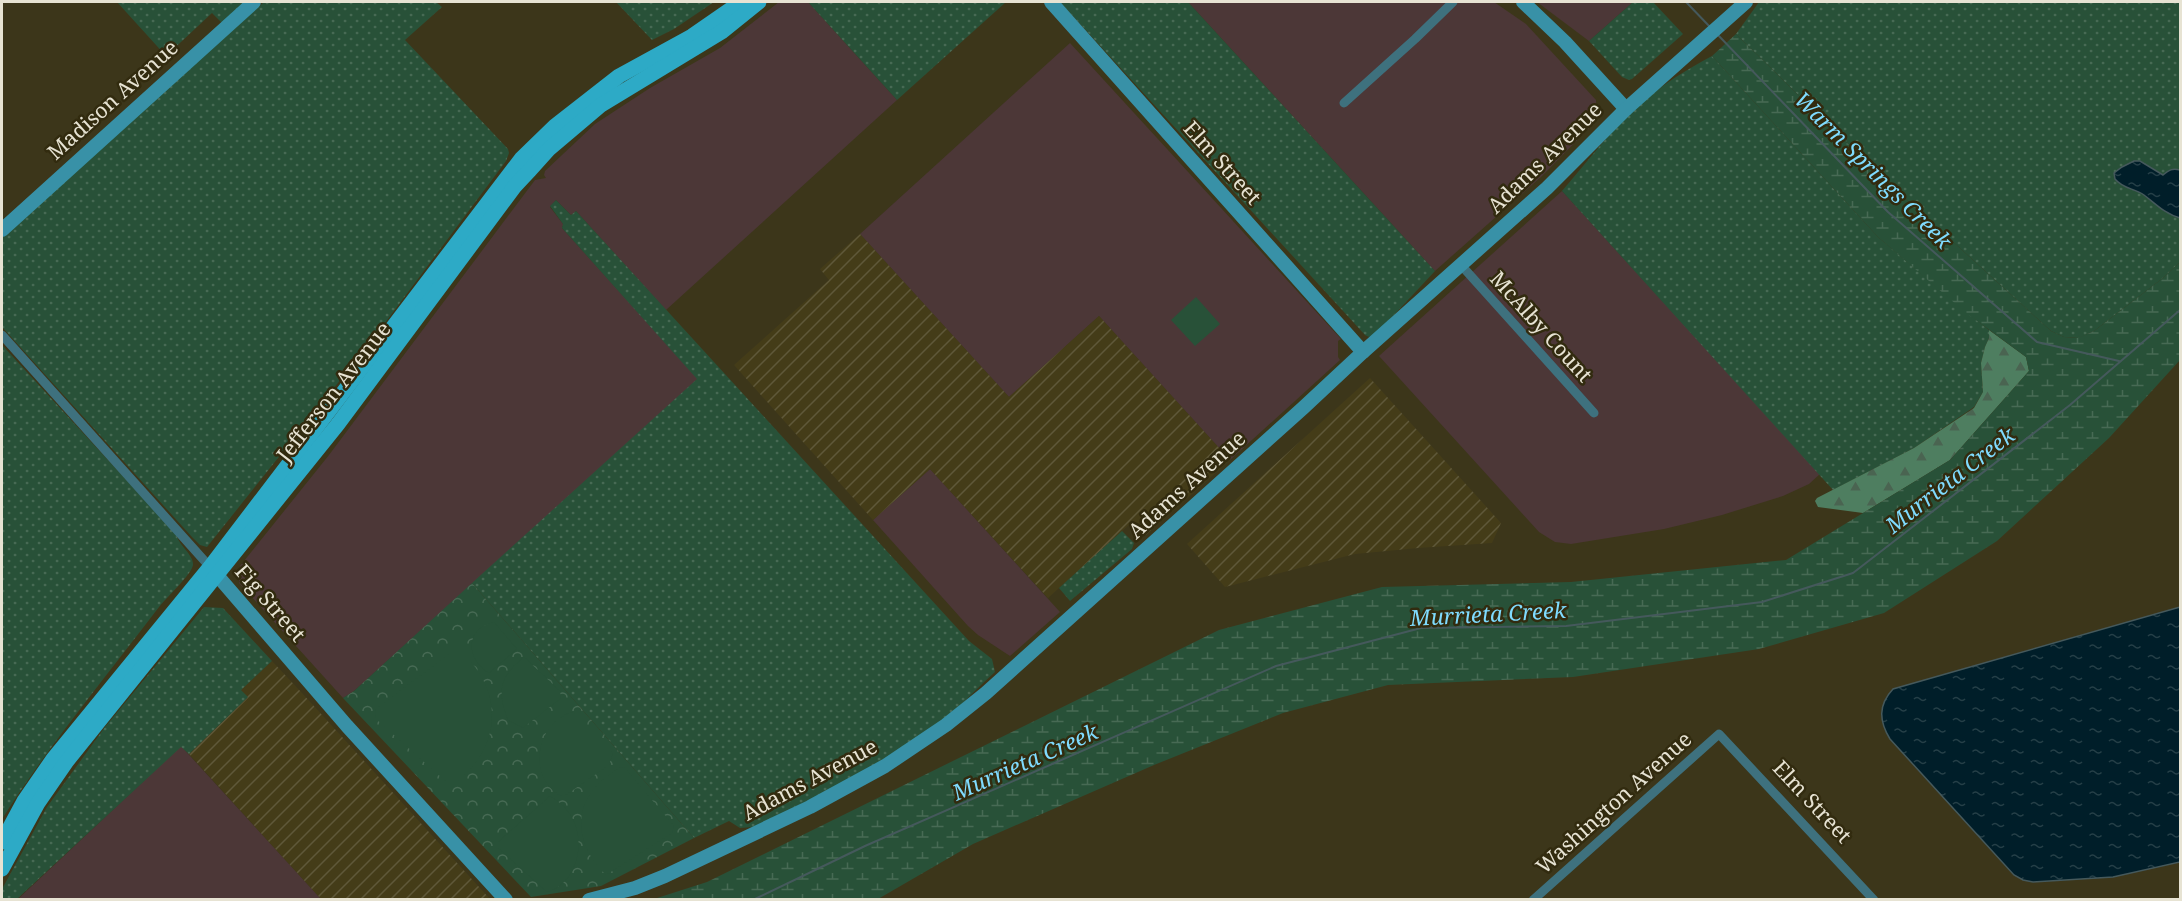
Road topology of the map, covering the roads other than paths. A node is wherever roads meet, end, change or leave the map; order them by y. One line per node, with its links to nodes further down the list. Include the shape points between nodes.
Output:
1 (254, 2): 12 (street, Madison Avenue)
2 (741, 2): 14 (main road, Jefferson Avenue, via 692,36 619,76 555,126 521,159)
3 (749, 2): 9 (main road, via 725,22)
4 (759, 2): 9 (main road, Jefferson Avenue)
5 (1051, 2): 16 (street, Elm Street)
6 (1453, 2): 10 (street)
7 (1523, 2): 11 (street)
8 (1746, 2): 11 (street, Adams Avenue)
9 (723, 31): 17 (main road, Jefferson Avenue, via 601,105 549,149 515,186)
10 (1344, 103)
11 (1626, 109): 13 (street, Adams Avenue, via 1547,188)
12 (2, 230)
13 (1461, 265): 16 (street, Adams Avenue); 18 (street, McAlby Count)
14 (403, 314): 17 (main road, via 389,345 373,366); 19 (main road, Jefferson Avenue)
15 (2, 335): 19 (street, Fig Street)
16 (1363, 352): 24 (street, Adams Avenue, via 946,725 885,766 770,827 635,888)
17 (373, 378): 19 (main road, Jefferson Avenue)
18 (1594, 413)
19 (213, 570): 21 (main road, Jefferson Avenue, via 53,759); 22 (main road, Jefferson Avenue, via 67,761 38,803); 23 (street, Fig Street, via 347,726)
20 (1719, 734): 25 (street, Washington Avenue); 26 (street, Elm Street)
21 (2, 842)
22 (2, 869)
23 (506, 900)
24 (589, 900)
25 (1533, 900)
26 (1874, 900)

